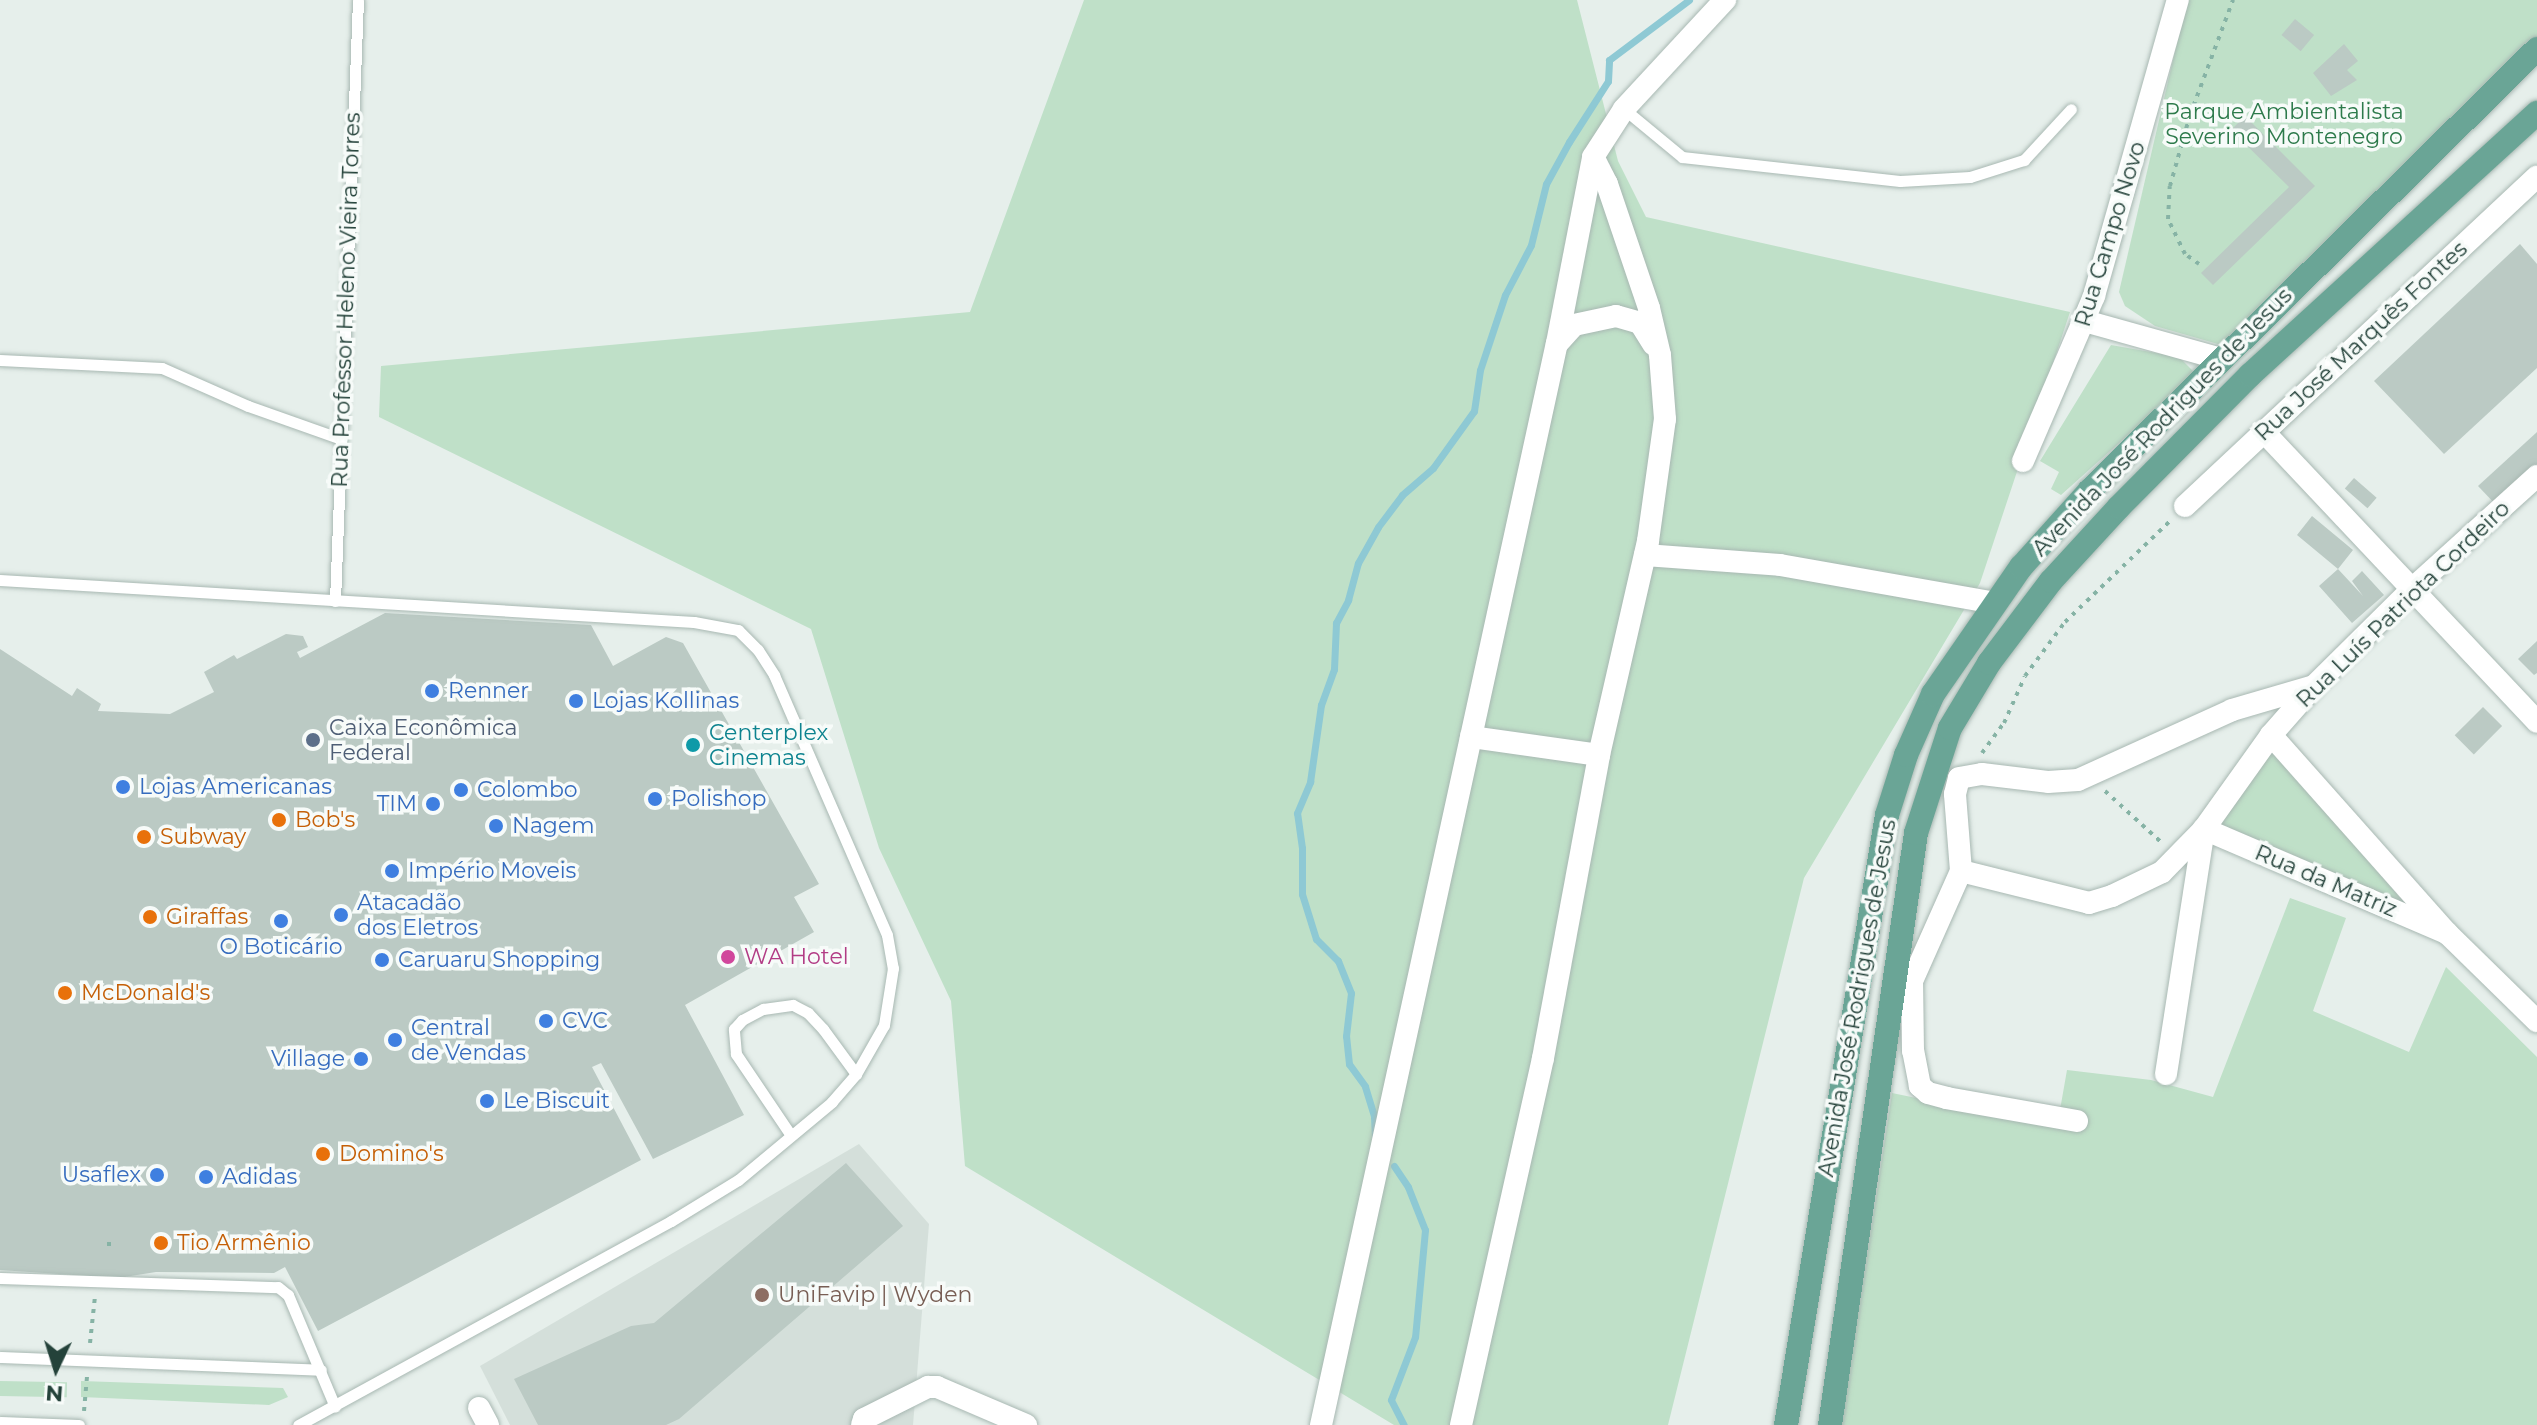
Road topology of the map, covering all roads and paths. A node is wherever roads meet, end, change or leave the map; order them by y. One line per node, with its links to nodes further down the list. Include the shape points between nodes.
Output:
1 (358, 0): 18 (lane, Rua Professor Heleno Vieira Torres)
2 (1725, 0): 6 (street)
3 (2178, 0): 12 (street, Rua Campo Novo)
4 (2233, 0): 11 (path, via 2170,186 2168,219 2185,254)
5 (2537, 49): 15 (main road, Avenida José Rodrigues de Jesus)
6 (1624, 109): 7 (lane, via 1682,157 1900,181 1970,177 2024,160); 9 (street)
7 (2071, 109)
8 (2537, 113): 38 (main road, Avenida José Rodrigues de Jesus, via 2239,386 2051,581 1989,663 1950,728 1916,833)
9 (1593, 157): 13 (street); 14 (street, via 1649,308)
10 (2537, 177): 17 (street, Rua José Marquês Fontes)
11 (2199, 264)
12 (2085, 321): 15 (street); 19 (street, Rua Campo Novo)
13 (1557, 343): 14 (street, via 1574,325 1616,316 1640,323); 30 (street)
14 (1660, 355): 22 (street, via 1665,419)
15 (2221, 359): 26 (main road, Avenida José Rodrigues de Jesus, via 2090,490)
16 (0, 360): 18 (lane, via 162,368)
17 (2264, 432): 21 (street, Rua José Marquês Fontes); 24 (street)
18 (341, 439): 25 (lane, Rua Professor Heleno Vieira Torres)
19 (2023, 461)
20 (2537, 476): 24 (street, Rua Luís Patriota Cordeiro)
21 (2185, 506): 32 (path, via 2065,622 2025,676 2004,723)
22 (1645, 555): 26 (street, via 1780,565); 31 (street)
23 (0, 580): 25 (lane)
24 (2413, 588): 27 (street, Rua Luís Patriota Cordeiro); 28 (street)
25 (335, 601): 40 (lane, via 694,622 738,630 774,675 887,935 893,968 884,1025)
26 (1995, 603): 60 (main road, Avenida José Rodrigues de Jesus, via 1933,694 1887,815)
27 (2314, 686): 29 (street, Rua Luís Patriota Cordeiro); 33 (street, via 2232,710)
28 (2537, 722)
29 (2271, 735): 34 (street, Rua Luís Patriota Cordeiro); 37 (street)
30 (1471, 737): 31 (street); 58 (street)
31 (1599, 755): 59 (street, via 1543,1058)
32 (1967, 775): 33 (street, via 2064,783); 36 (street, via 1959,778 1955,794)
33 (2088, 776): 35 (path)
34 (2204, 829): 35 (street, Rua Luís Patriota Cordeiro); 37 (street, Rua da Matriz); 41 (street)
35 (2178, 856): 36 (street, Rua Luís Patriota Cordeiro, via 2140,884 2089,903)
36 (1961, 871): 38 (street)
37 (2447, 933): 39 (street)
38 (1903, 981): 42 (street, via 1920,1086 1928,1093); 61 (main road, Avenida José Rodrigues de Jesus)
39 (2537, 1021)
40 (856, 1074): 43 (lane, via 832,1102); 43 (lane, via 823,1029 793,1005 763,1009 742,1020 734,1029 736,1054)
41 (2166, 1074)
42 (2077, 1121)
43 (790, 1134): 52 (lane, via 738,1180 671,1221)
44 (109, 1238): 45 (path)
45 (109, 1246)
46 (0, 1278): 50 (lane, via 278,1287 288,1295)
47 (94, 1308): 49 (path)
48 (0, 1357): 49 (lane)
49 (89, 1360): 50 (lane)
50 (321, 1370): 52 (lane)
51 (86, 1386): 54 (path)
52 (335, 1407): 55 (lane)
53 (0, 1422): 54 (lane)
54 (78, 1425)
55 (298, 1425)
56 (862, 1425): 57 (street, via 864,1419 928,1387)
57 (1026, 1425)
58 (1321, 1425)
59 (1461, 1425)
60 (1786, 1425)
61 (1830, 1425)

